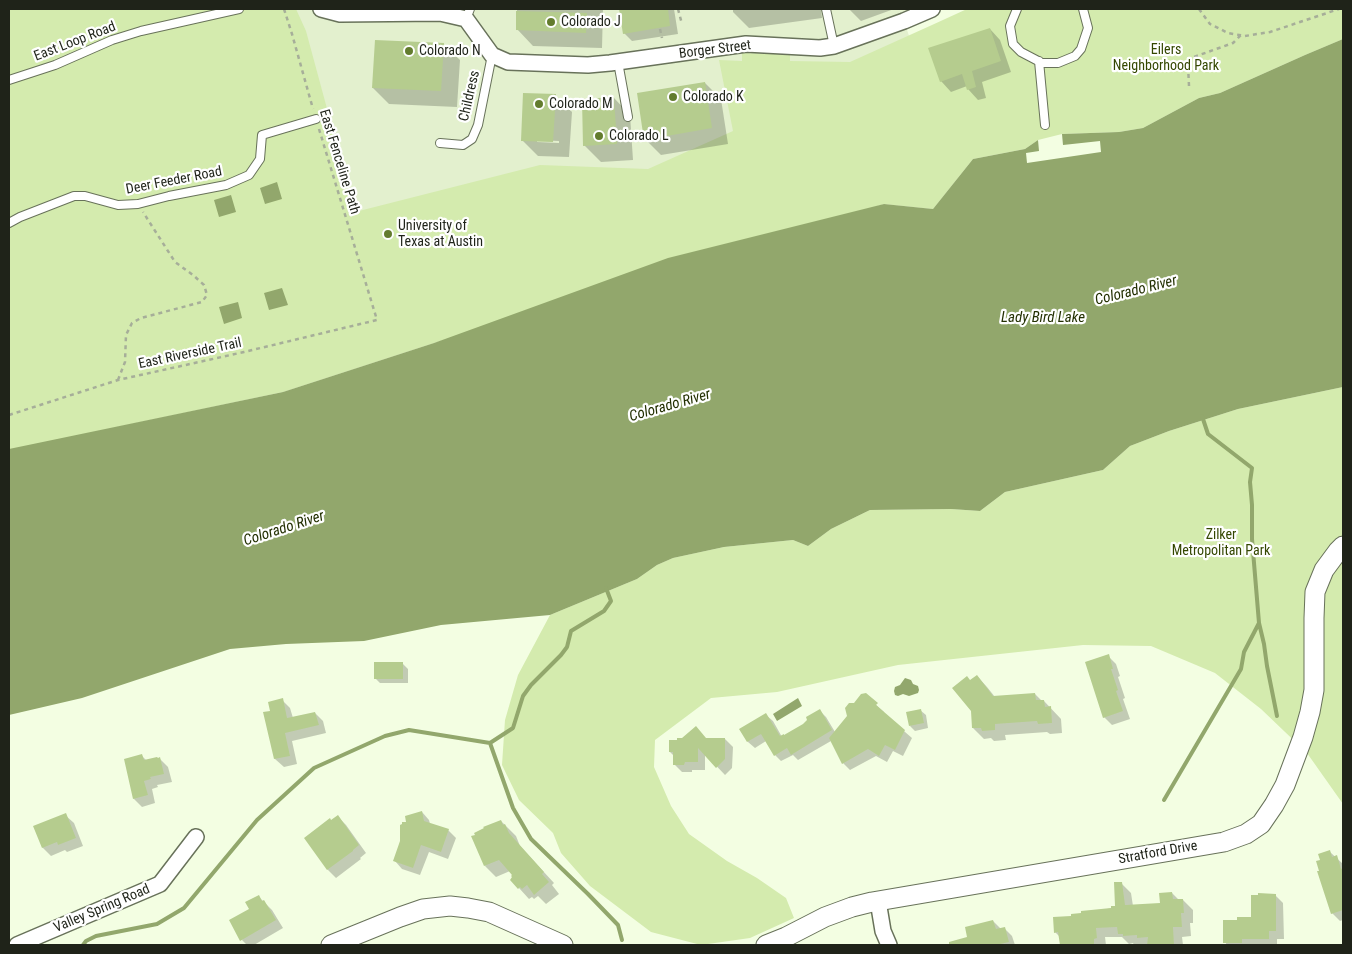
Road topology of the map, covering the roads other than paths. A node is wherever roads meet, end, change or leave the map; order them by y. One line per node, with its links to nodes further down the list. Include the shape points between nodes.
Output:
1 (238, 9): 12 (lane, East Loop Road, via 141,31)
2 (321, 9): 7 (street, via 340,14)
3 (826, 9): 8 (lane)
4 (932, 9): 8 (street, Borger Street)
5 (1016, 9): 10 (lane, via 1010,26 1013,44)
6 (1083, 9): 10 (lane, via 1088,28 1075,56 1058,63)
7 (468, 14): 9 (street)
8 (834, 46): 11 (street, Borger Street, via 746,44)
9 (492, 55): 11 (street, Borger Street, via 508,62 588,65); 16 (lane, Childress, via 478,125 472,139 463,145)
10 (1039, 61): 15 (lane)
11 (618, 62): 13 (lane)
12 (9, 80)
13 (628, 117)
14 (316, 119): 17 (lane, Deer Feeder Road, via 262,135 260,159 249,175 226,185 138,204 118,205 74,196)
15 (1045, 125)
16 (440, 143)
17 (9, 223)
18 (1343, 546): 20 (street, Stratford Drive, via 1324,570 1315,592 1314,690 1303,737 1285,785 1261,824 1224,842)
19 (196, 837): 21 (street, Valley Spring Road, via 160,884)
20 (878, 900): 24 (street, Stratford Drive, via 825,917); 25 (street, via 883,931)
21 (17, 945)
22 (331, 945): 23 (street, via 423,909 450,906 488,912)
23 (563, 945)
24 (766, 945)
25 (889, 945)

